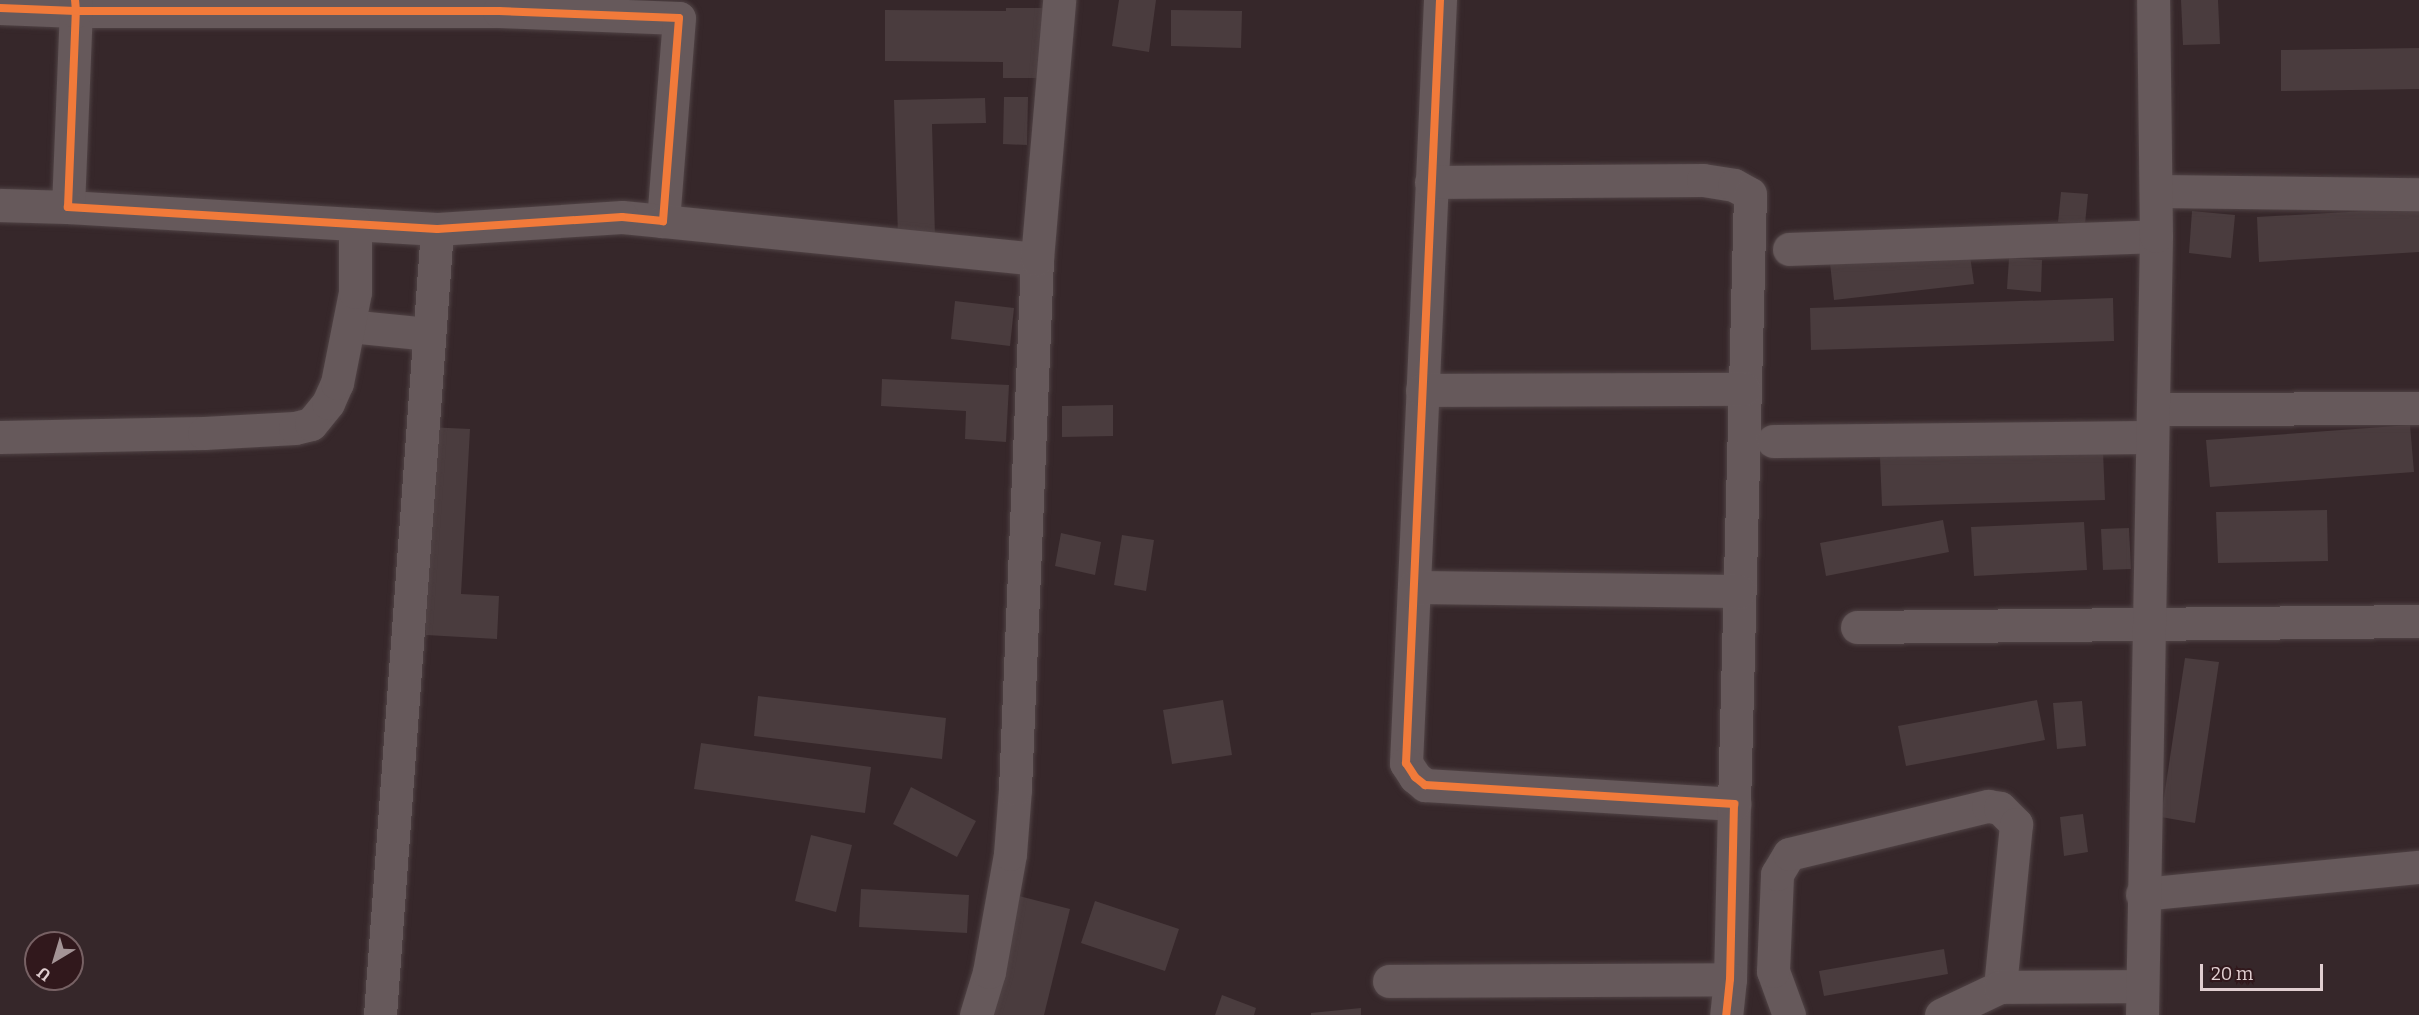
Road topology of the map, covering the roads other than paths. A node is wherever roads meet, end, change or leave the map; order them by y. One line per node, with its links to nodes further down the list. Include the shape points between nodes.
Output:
1 (1059, 0): 16 (street)
2 (1440, 0): 6 (street)
3 (2153, 0): 7 (street)
4 (76, 5): 5 (street); 10 (street); 11 (street, via 499,11 679,18)
5 (0, 8)
6 (1431, 182): 19 (street, via 1703,180 1734,185 1750,194); 20 (street)
7 (2156, 191): 8 (street); 14 (street)
8 (2419, 194)
9 (0, 205): 10 (street)
10 (68, 207): 12 (street)
11 (663, 221): 13 (street, via 622,217); 16 (street)
12 (364, 226): 13 (street); 17 (street, via 355,292)
13 (422, 228): 18 (street)
14 (2156, 236): 15 (street); 22 (street)
15 (1789, 249)
16 (1037, 259): 38 (street, via 1011,843 989,972)
17 (364, 328): 18 (street); 23 (street, via 317,420 306,425 204,433)
18 (429, 334): 37 (street)
19 (1744, 389): 20 (street); 26 (street)
20 (1422, 390): 25 (street)
21 (2419, 408): 22 (street)
22 (2152, 423): 24 (street); 28 (street)
23 (0, 437)
24 (1773, 441)
25 (1414, 587): 26 (street); 30 (street, via 1406,763 1425,786)
26 (1739, 591): 30 (street)
27 (2419, 621): 28 (street)
28 (2148, 623): 29 (street); 32 (street)
29 (1857, 627)
30 (1734, 804): 33 (street)
31 (2419, 867): 32 (street)
32 (2142, 894): 36 (street)
33 (1730, 979): 34 (street); 39 (street)
34 (1389, 981)
35 (2000, 987): 36 (street); 40 (street, via 2016,824 2000,808 1988,806 1789,854 1777,874 1773,971); 41 (street)
36 (2142, 1001)
37 (380, 1015)
38 (976, 1015)
39 (1726, 1015)
40 (1789, 1015)
41 (1941, 1015)

